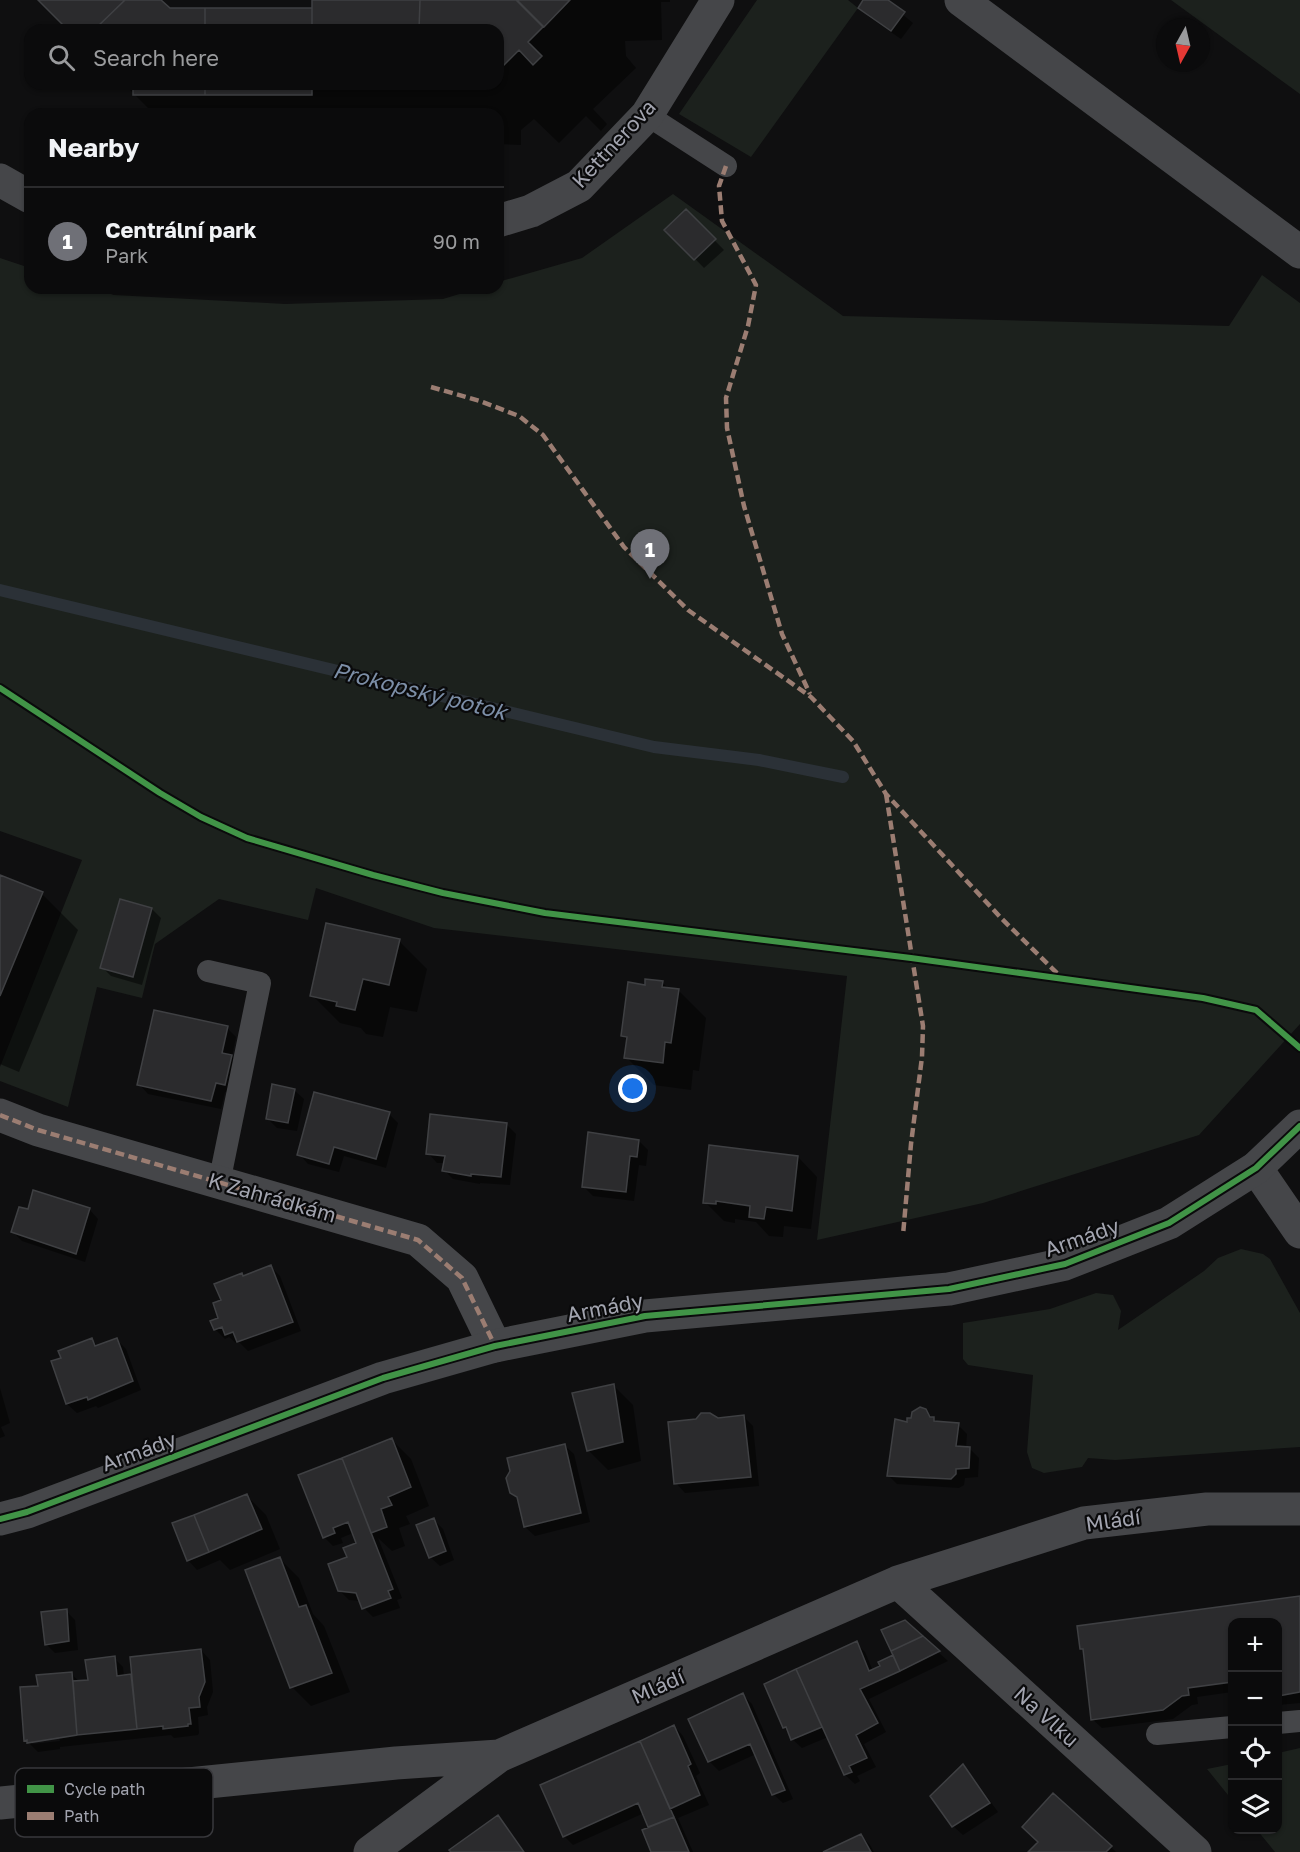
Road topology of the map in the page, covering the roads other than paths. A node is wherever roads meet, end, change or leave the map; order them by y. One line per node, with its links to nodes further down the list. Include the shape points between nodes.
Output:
1 (718, 0): 3 (street, Kettnerova)
2 (961, 0): 8 (street)
3 (647, 115): 4 (lane); 7 (street, Kettnerova, via 579,186 531,212)
4 (726, 166)
5 (0, 180): 6 (street)
6 (24, 194)
7 (504, 220)
8 (1300, 252)
9 (208, 971): 13 (lane, via 260,984)
10 (0, 1115): 13 (street, K Zahrádkám, via 38,1130)
11 (1300, 1126): 12 (street, Armády)
12 (1256, 1168): 14 (street); 15 (street, Armády, via 1169,1223 1065,1264 949,1289 645,1316)
13 (219, 1183): 15 (street, K Zahrádkám, via 418,1240 462,1278)
14 (1300, 1232)
15 (495, 1346): 17 (street, Armády, via 383,1378)
16 (1300, 1509): 18 (street, Mládí, via 1207,1509 1084,1523)
17 (0, 1519)
18 (898, 1582): 23 (street, Mládí); 28 (street, Na Vlku)
19 (1300, 1721): 20 (lane)
20 (1282, 1723)
21 (1228, 1727): 22 (lane)
22 (1157, 1734)
23 (499, 1756): 24 (street, Mládí); 27 (street)
24 (213, 1781)
25 (15, 1801): 26 (street, Mládí)
26 (0, 1803)
27 (370, 1852)
28 (1195, 1852)

